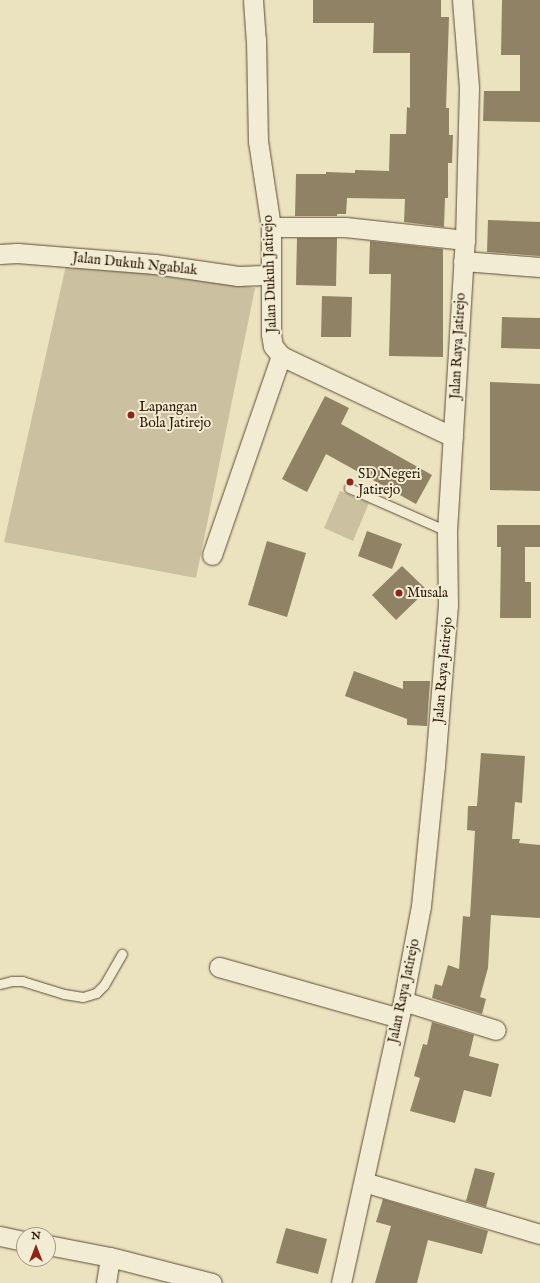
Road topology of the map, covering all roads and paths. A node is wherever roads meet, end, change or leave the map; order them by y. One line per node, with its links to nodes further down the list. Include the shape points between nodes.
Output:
1 (253, 0): 3 (street, Jalan Dukuh Jatirejo, via 258,141)
2 (462, 0): 4 (street, Jalan Raya Jatirejo, via 469,87)
3 (271, 227): 4 (street, via 345,228); 8 (street, Jalan Dukuh Jatirejo)
4 (465, 240): 6 (street, Jalan Raya Jatirejo)
5 (0, 254): 8 (street, Jalan Dukuh Ngablak, via 17,253 155,264 238,276)
6 (463, 261): 7 (street); 10 (street, Jalan Raya Jatirejo)
7 (540, 266)
8 (271, 275): 9 (street, Jalan Dukuh Jatirejo, via 271,334 273,346)
9 (281, 356): 10 (street); 13 (street)
10 (453, 437): 12 (street, Jalan Raya Jatirejo)
11 (349, 488): 12 (lane)
12 (447, 531): 17 (street, Jalan Raya Jatirejo, via 448,606 435,766 421,906)
13 (212, 555)
14 (122, 954): 16 (lane, via 104,985 96,993 83,997 22,981)
15 (219, 966): 17 (street)
16 (0, 984)
17 (401, 1009): 18 (street); 19 (street, Jalan Raya Jatirejo)
18 (496, 1030)
19 (364, 1182): 20 (street); 27 (street, Jalan Raya Jatirejo)
20 (540, 1234)
21 (0, 1236): 22 (street)
22 (16, 1239)
23 (56, 1247): 24 (street)
24 (110, 1257): 25 (street); 26 (street)
25 (106, 1283)
26 (212, 1283)
27 (342, 1283)

